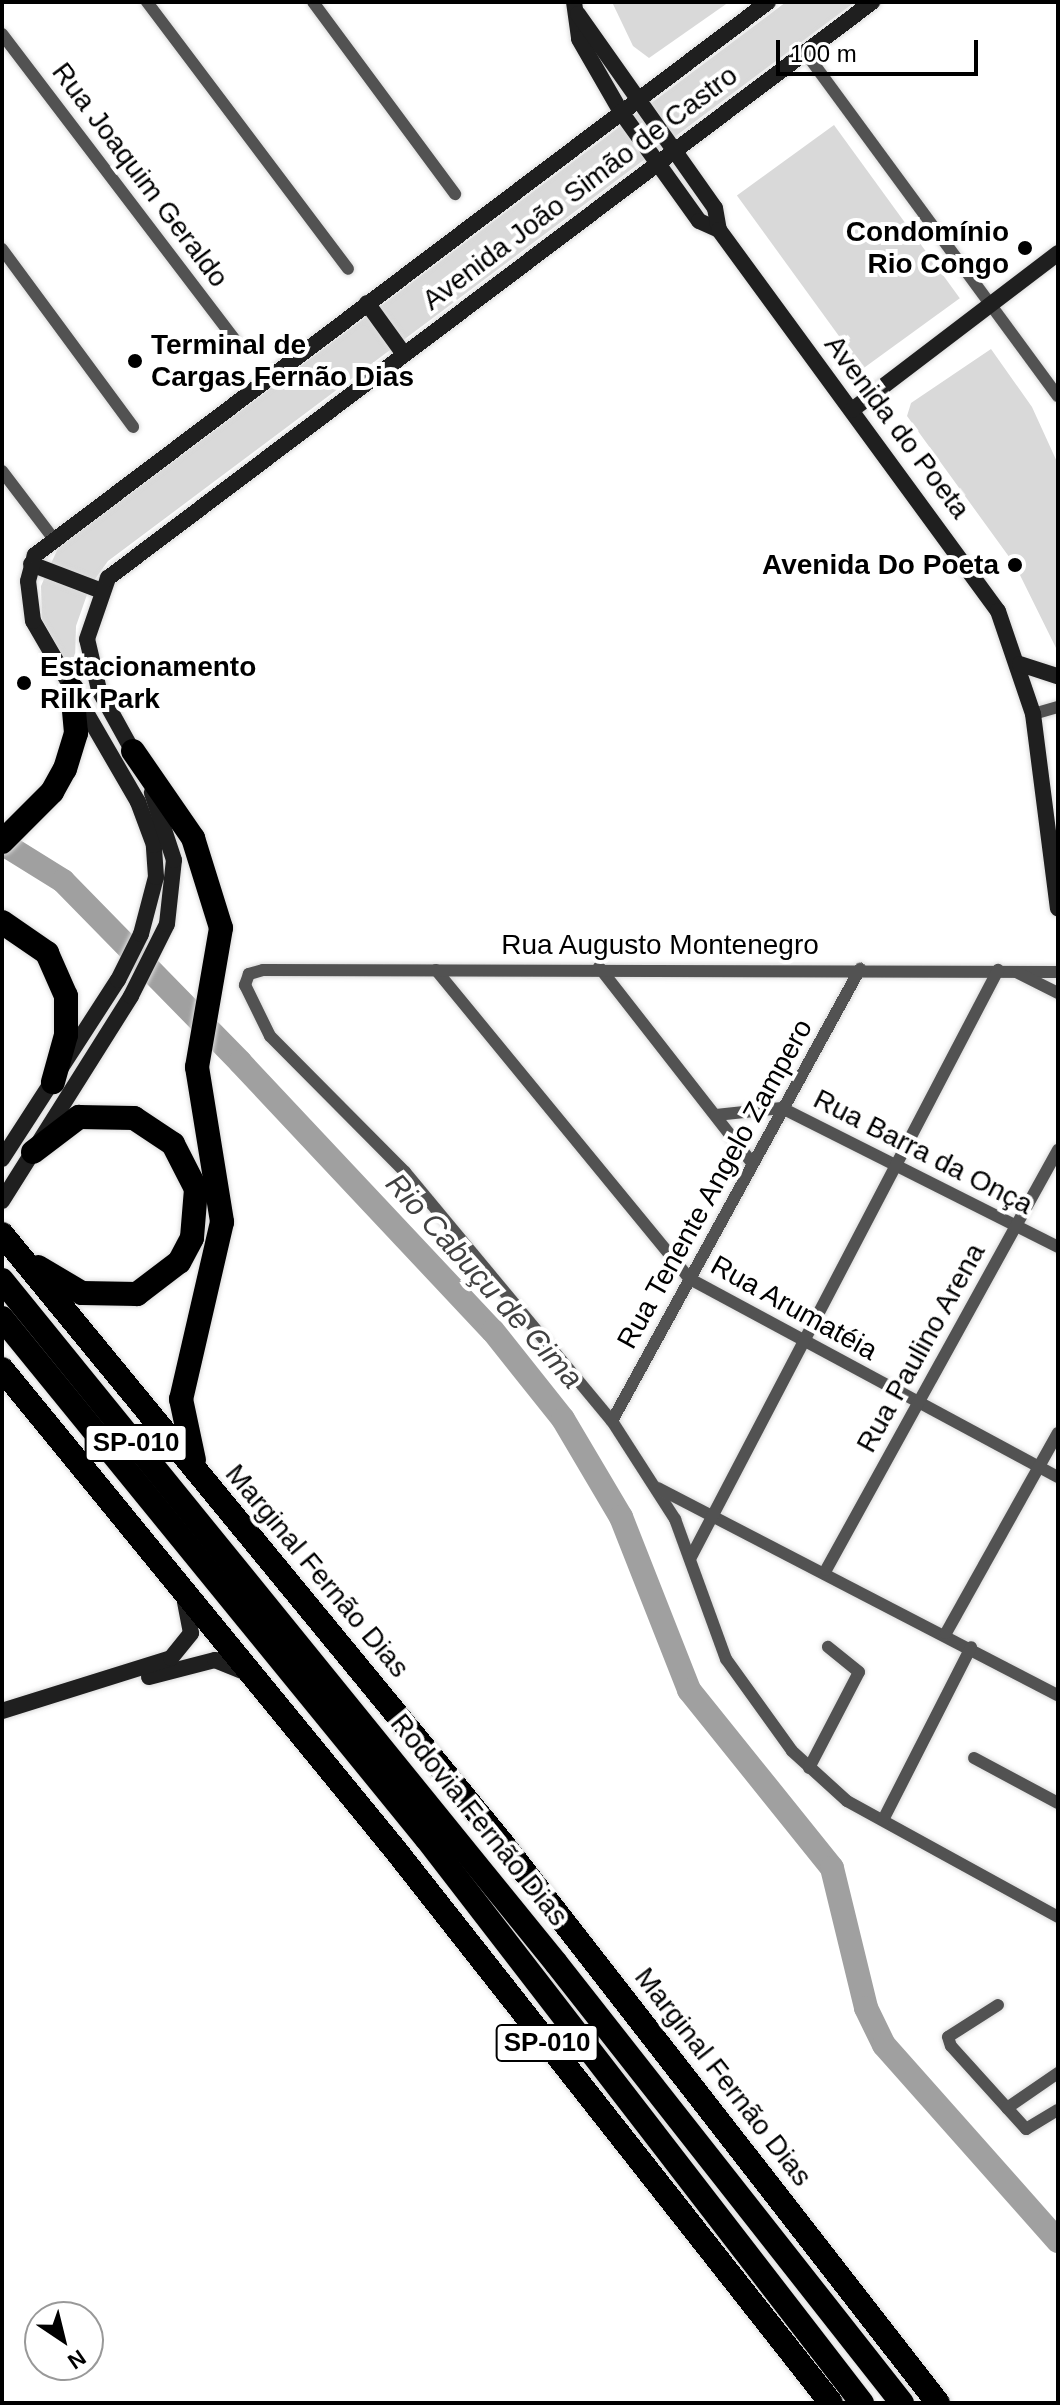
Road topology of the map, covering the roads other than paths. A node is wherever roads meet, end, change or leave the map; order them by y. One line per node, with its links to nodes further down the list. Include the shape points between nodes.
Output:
1 (147, 2): 16 (street)
2 (313, 2): 12 (street)
3 (872, 2): 7 (main road, Avenida João Simão de Castro)
4 (765, 3): 8 (main road, Avenida João Simão de Castro)
5 (576, 8): 8 (main road, Avenida do Poeta); 9 (main road, Avenida do Poeta, via 579,39)
6 (2, 34): 19 (street, Rua Joaquim Geraldo)
7 (805, 52): 10 (main road, Avenida João Simão de Castro); 18 (street)
8 (638, 100): 9 (main road, Avenida João Simão de Castro); 10 (main road, Avenida do Poeta)
9 (621, 112): 11 (main road, Avenida do Poeta); 17 (main road, Avenida João Simão de Castro)
10 (672, 151): 11 (main road, Avenida João Simão de Castro); 13 (main road, Avenida do Poeta, via 715,208)
11 (657, 163): 13 (main road, Avenida do Poeta, via 699,221); 20 (main road, Avenida João Simão de Castro)
12 (455, 194)
13 (719, 230): 22 (main road, Avenida do Poeta)
14 (2, 249): 23 (street)
15 (1058, 253): 18 (main road)
16 (348, 269)
17 (367, 303): 20 (main road); 25 (main road, Avenida João Simão de Castro)
18 (989, 305): 21 (street); 22 (main road)
19 (240, 346)
20 (403, 353): 27 (main road, Avenida João Simão de Castro, via 147,544)
21 (1058, 396)
22 (852, 410): 28 (main road, Avenida do Poeta, via 982,587)
23 (133, 427)
24 (2, 471): 25 (street)
25 (53, 538): 26 (main road, Avenida João Simão de Castro)
26 (31, 564): 27 (main road); 30 (main road, via 33,621)
27 (99, 590): 33 (main road, via 87,639 91,663 108,709)
28 (1020, 664): 29 (main road); 32 (main road, Avenida do Poeta)
29 (1058, 676)
30 (72, 689): 35 (highway, via 72,751 52,792); 46 (main road, via 138,802 154,845 156,877 141,934 118,980)
31 (1058, 707): 32 (street)
32 (1033, 714): 34 (main road, Avenida do Poeta)
33 (133, 751): 50 (main road, via 174,860 172,906 158,947 131,996); 67 (highway, via 182,818 207,872 221,928 197,1067 222,1222 181,1399 185,1439)
34 (1052, 800): 36 (main road, Avenida do Poeta)
35 (2, 842)
36 (1056, 873): 37 (main road, Avenida do Poeta)
37 (1058, 908)
38 (2, 922): 46 (highway, via 47,953 66,996 66,1035)
39 (599, 967): 40 (street, Rua Augusto Montenegro); 41 (street, Rua Augusto Montenegro); 48 (street)
40 (860, 969): 42 (street, Rua Augusto Montenegro); 47 (street, Rua Tenente Angelo Zampero)
41 (436, 970): 58 (street, Rua Arumatéia); 64 (street, Rua Augusto Montenegro, via 263,970 249,974 245,985 264,1028 405,1172)
42 (998, 970): 43 (street, Rua Augusto Montenegro); 53 (street)
43 (1012, 971): 44 (street, Rua Augusto Montenegro); 45 (street)
44 (1058, 972)
45 (1058, 993)
46 (53, 1082): 51 (main road)
47 (782, 1108): 48 (street, Rua Barra da Onça); 52 (street, Rua Tenente Angelo Zampero); 53 (street, Rua Barra da Onça)
48 (716, 1115): 52 (street)
49 (1058, 1150): 55 (street, Rua Paulino Arena)
50 (33, 1152): 54 (main road); 56 (highway, via 79,1117 134,1118 181,1155 196,1189 196,1217 179,1262 137,1294 82,1293)
51 (2, 1159)
52 (752, 1163): 58 (street, Rua Tenente Angelo Zampero)
53 (898, 1163): 55 (street, Rua Barra da Onça); 61 (street)
54 (2, 1201)
55 (1016, 1226): 57 (street, Rua Barra da Onça); 63 (street, Rua Paulino Arena)
56 (9, 1243): 67 (highway, Marginal Fernão Dias / SP-010)
57 (1058, 1247)
58 (690, 1279): 61 (street, Rua Arumatéia); 64 (street, Rua Tenente Angelo Zampero)
59 (2, 1280): 85 (highway, Rodovia Fernão Dias / SP-010)
60 (2, 1318): 75 (highway, Rodovia Fernão Dias / SP-010)
61 (806, 1343): 63 (street, Rua Arumatéia); 71 (street)
62 (2, 1369): 69 (highway, SP-010)
63 (918, 1403): 66 (street, Rua Arumatéia); 74 (street, Rua Paulino Arena)
64 (612, 1421): 70 (street)
65 (1058, 1433): 66 (street)
66 (1039, 1467): 68 (street, Rua Arumatéia); 76 (street)
67 (201, 1477): 88 (highway, Marginal Fernão Dias / SP-010)
68 (1058, 1477)
69 (98, 1483): 73 (highway, SP-010); 75 (highway)
70 (658, 1488): 71 (street); 72 (street)
71 (712, 1514): 72 (street); 74 (street)
72 (690, 1559): 84 (street, via 732,1669)
73 (166, 1569): 79 (highway, SP-010); 81 (main road, via 192,1619 177,1653)
74 (826, 1570): 76 (street)
75 (233, 1603): 95 (highway, Rodovia Fernão Dias / SP-010, via 426,1838)
76 (946, 1633): 78 (street)
77 (828, 1647): 84 (street, via 859,1672)
78 (971, 1647): 80 (street); 87 (street)
79 (262, 1684): 82 (main road, via 215,1660); 94 (highway, SP-010)
80 (1058, 1695)
81 (2, 1711)
82 (2, 1722)
83 (974, 1758): 86 (street)
84 (809, 1768): 87 (street)
85 (411, 1782): 88 (highway); 96 (highway, Rodovia Fernão Dias / SP-010)
86 (1058, 1803)
87 (883, 1820): 89 (street)
88 (503, 1844): 97 (highway, Marginal Fernão Dias / SP-010)
89 (1058, 1917)
90 (998, 2005): 92 (street, via 948,2037)
91 (1058, 2073): 92 (street)
92 (1007, 2108): 93 (street, via 1026,2129)
93 (1058, 2110)
94 (831, 2403)
95 (862, 2403)
96 (902, 2403)
97 (938, 2403)

